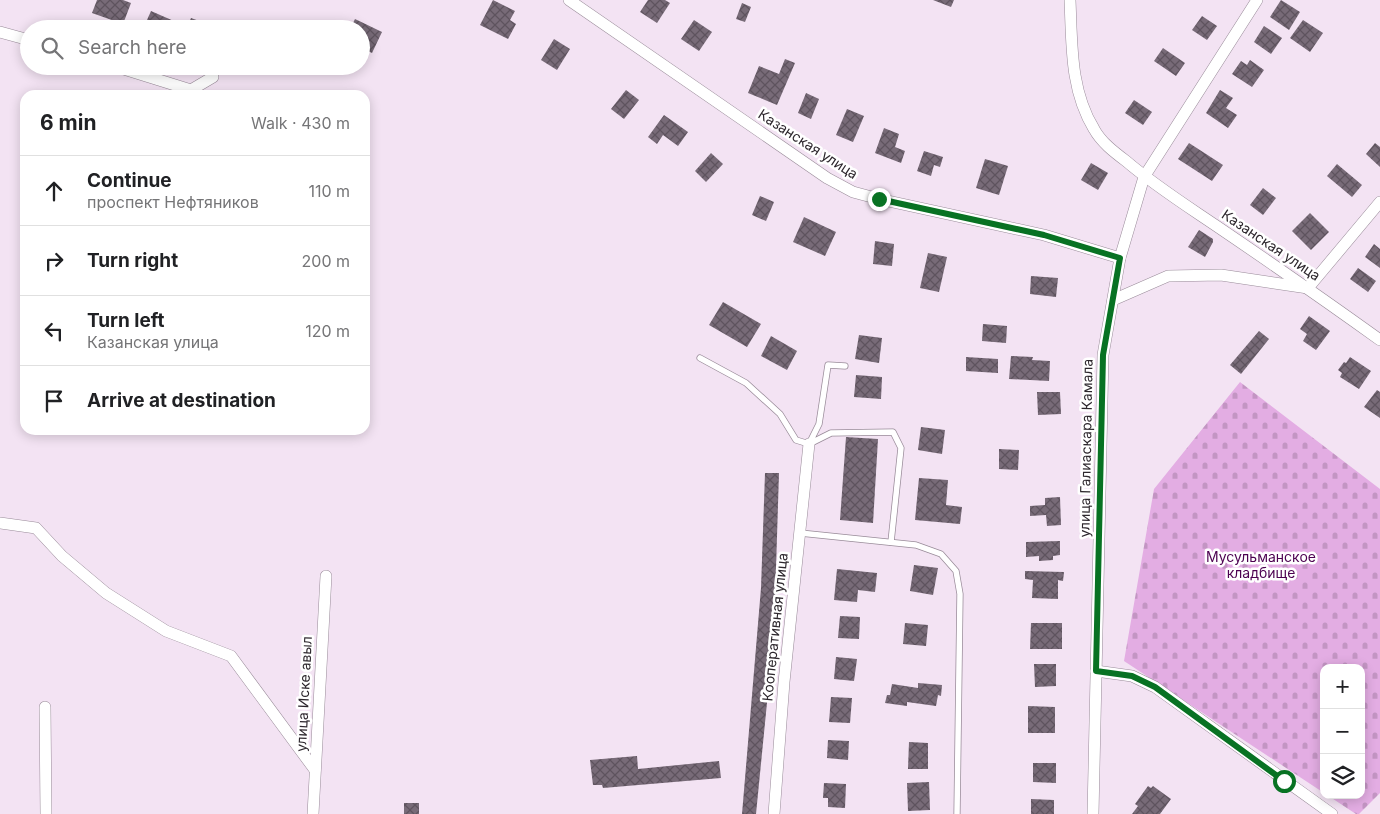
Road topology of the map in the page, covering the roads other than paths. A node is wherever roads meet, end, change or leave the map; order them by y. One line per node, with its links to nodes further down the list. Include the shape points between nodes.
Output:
1 (569, 0): 12 (street, Казанская улица, via 827,178 853,192 1044,235)
2 (1070, 0): 10 (street, Казанская улица, via 1072,59 1084,110 1108,147)
3 (1257, 0): 10 (street, улица Галиаскара Камала)
4 (0, 32): 5 (street)
5 (20, 38)
6 (143, 75): 9 (street)
7 (213, 76): 8 (street)
8 (191, 90)
9 (191, 90)
10 (1144, 177): 12 (street, улица Галиаскара Камала); 13 (street, Казанская улица)
11 (1380, 202): 13 (street)
12 (1120, 258): 14 (street, улица Галиаскара Камала)
13 (1308, 288): 14 (street, via 1221,275 1168,276); 15 (street, Казанская улица)
14 (1113, 300): 23 (street, улица Галиаскара Камала, via 1103,355)
15 (1380, 340)
16 (700, 358): 18 (lane, via 746,383 780,414 796,440)
17 (845, 366): 18 (lane, via 828,365 819,424)
18 (809, 444): 20 (street, Кооперативная улица); 21 (lane, via 831,433 893,432 901,448)
19 (0, 523): 25 (street, via 36,528 62,556 106,593 166,630 231,656)
20 (800, 533): 21 (lane); 28 (street, Кооперативная улица)
21 (891, 542): 29 (lane, via 916,545 942,554 956,571 960,594)
22 (326, 576): 25 (street, улица Иске авыл)
23 (1096, 671): 30 (street, улица Галиаскара Камала); 31 (street, via 1132,676 1155,687)
24 (45, 707): 26 (street)
25 (315, 770): 27 (street, улица Иске авыл)
26 (46, 814)
27 (313, 814)
28 (774, 814)
29 (957, 814)
30 (1093, 814)
31 (1332, 814)

